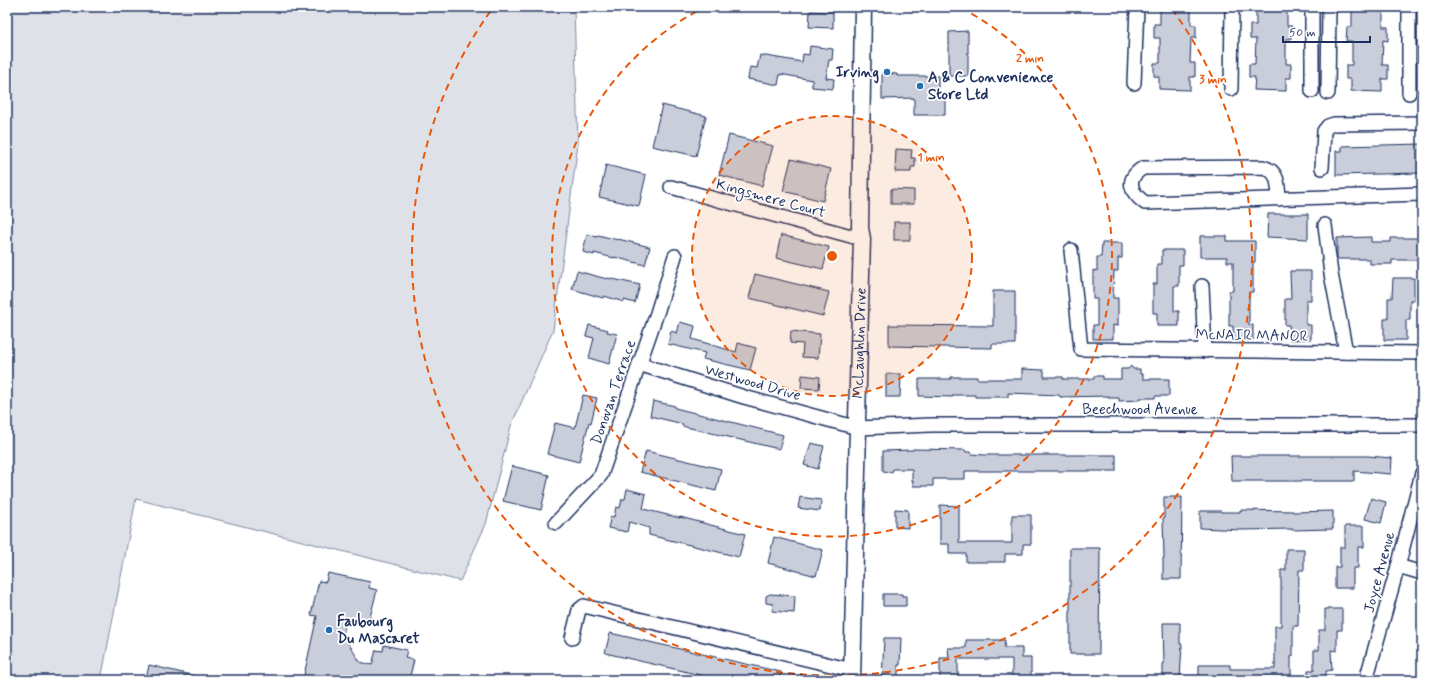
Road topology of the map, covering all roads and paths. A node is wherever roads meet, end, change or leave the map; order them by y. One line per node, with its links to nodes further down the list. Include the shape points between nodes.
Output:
1 (863, 7): 18 (main road, McLaughlin Drive, via 860,228)
2 (1137, 7): 7 (street)
3 (1232, 7): 8 (street)
4 (1312, 7): 9 (street)
5 (1329, 7): 10 (street)
6 (1409, 7): 11 (street)
7 (1134, 83)
8 (1231, 89)
9 (1312, 90)
10 (1328, 93)
11 (1409, 94)
12 (1422, 123): 13 (street, via 1328,126 1324,131)
13 (1322, 168)
14 (671, 187): 18 (street, Kingsmere Court)
15 (1422, 194): 16 (street)
16 (1279, 199): 16 (street, via 1145,203 1135,196 1132,180 1136,172 1143,168 1263,167 1269,168 1275,174 1278,180)
17 (1325, 225): 23 (street, via 1331,274)
18 (862, 239): 27 (main road, McLaughlin Drive)
19 (1071, 250): 22 (street, McNAIR MANOR, via 1081,349)
20 (675, 256): 25 (street, Donovan Terrace)
21 (1202, 286): 22 (street)
22 (1205, 351): 23 (street, McNAIR MANOR)
23 (1346, 352): 24 (street, McNAIR MANOR)
24 (1422, 353)
25 (639, 364): 27 (street, Westwood Drive, via 744,397); 29 (street, Donovan Terrace, via 602,475)
26 (1422, 425): 27 (street, Beechwood Avenue, via 931,425)
27 (858, 428): 33 (main road, McLaughlin Drive)
28 (1422, 474): 30 (street, Joyce Avenue)
29 (556, 523)
30 (1398, 566): 31 (street); 34 (street, Joyce Avenue)
31 (1422, 572)
32 (572, 638): 33 (street, via 579,610 584,606)
33 (852, 675)
34 (1366, 680)

